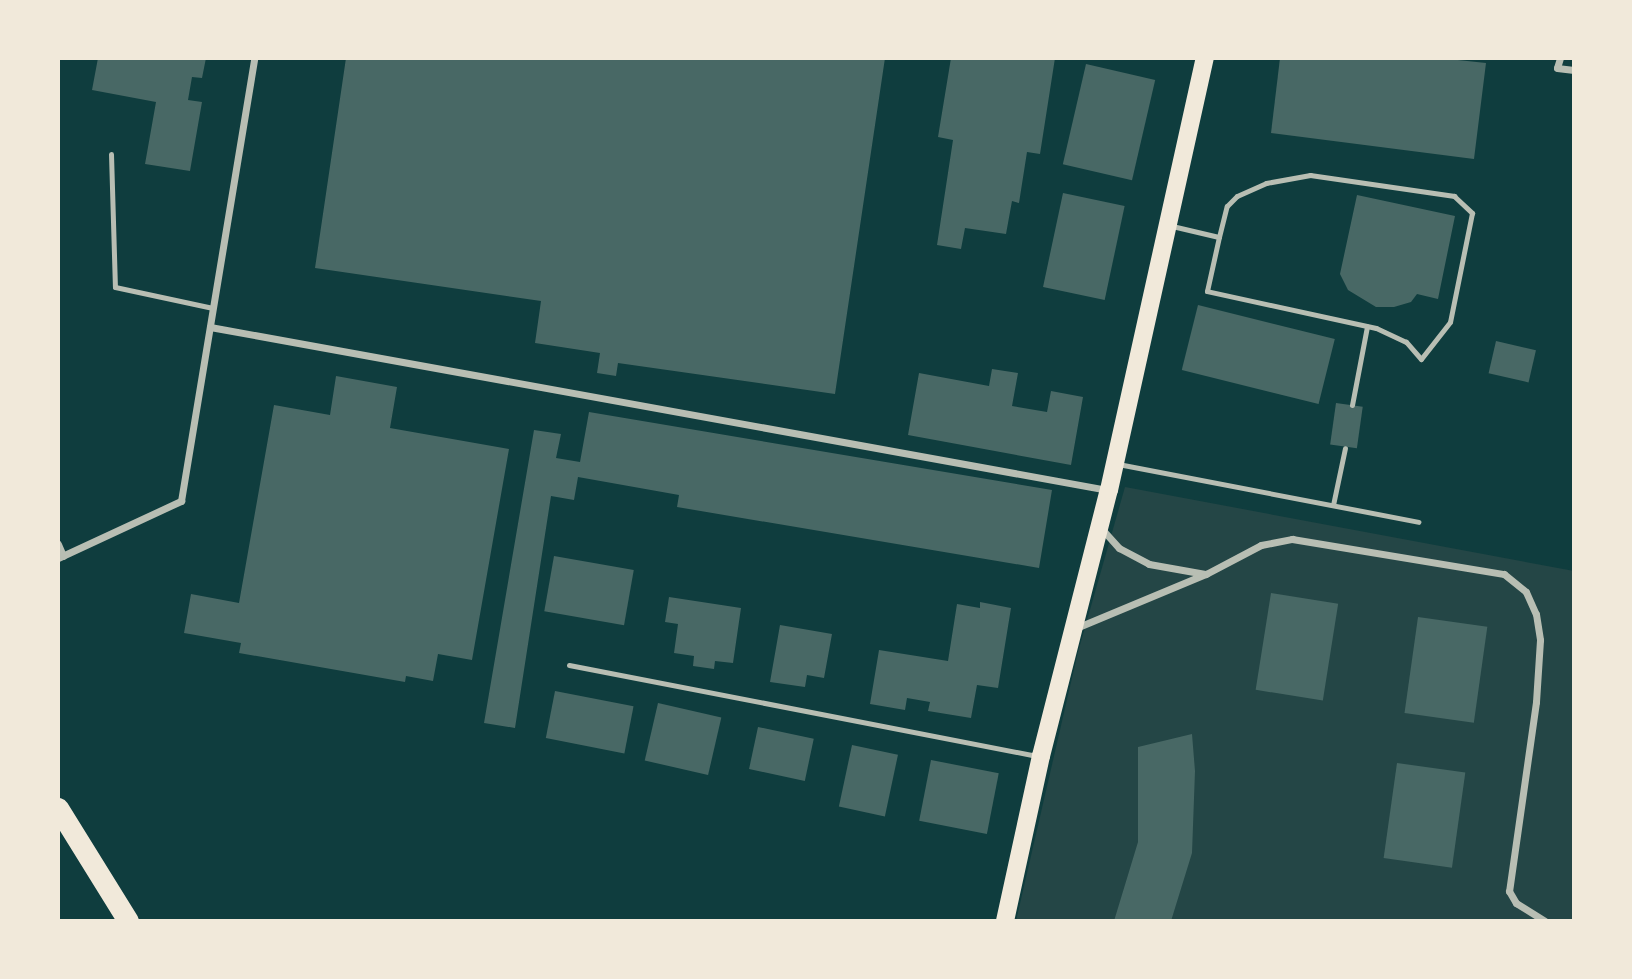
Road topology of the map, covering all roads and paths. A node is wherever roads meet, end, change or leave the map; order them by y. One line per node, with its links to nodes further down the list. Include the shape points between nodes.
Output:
1 (254, 58): 8 (street)
2 (1205, 58): 6 (main road)
3 (1560, 58): 4 (street, via 1558,68)
4 (1574, 70)
5 (111, 153): 8 (lane, via 115,287)
6 (1168, 225): 7 (lane); 13 (main road)
7 (1219, 237): 9 (lane, via 1207,291); 9 (lane, via 1227,206 1237,196 1266,183 1310,175 1454,196 1472,213 1450,322 1421,359 1406,342)
8 (213, 308): 10 (street)
9 (1367, 326): 11 (lane)
10 (210, 327): 14 (street); 19 (street, via 181,501)
11 (1352, 405)
12 (1345, 448): 15 (lane)
13 (1115, 464): 14 (main road); 15 (lane)
14 (1109, 490): 17 (main road)
15 (1333, 505): 16 (lane)
16 (1418, 522)
17 (1100, 526): 20 (street, via 1119,548 1149,564); 21 (main road)
18 (58, 544): 19 (street)
19 (60, 557)
20 (1206, 574): 21 (street); 27 (street, via 1261,545 1292,539 1481,568 1504,574 1525,592 1540,640 1536,702 1509,891 1516,903)
21 (1075, 628): 23 (main road)
22 (569, 665): 23 (lane)
23 (1041, 756): 26 (main road)
24 (58, 808): 25 (highway)
25 (128, 921)
26 (1005, 921)
27 (1545, 921)

